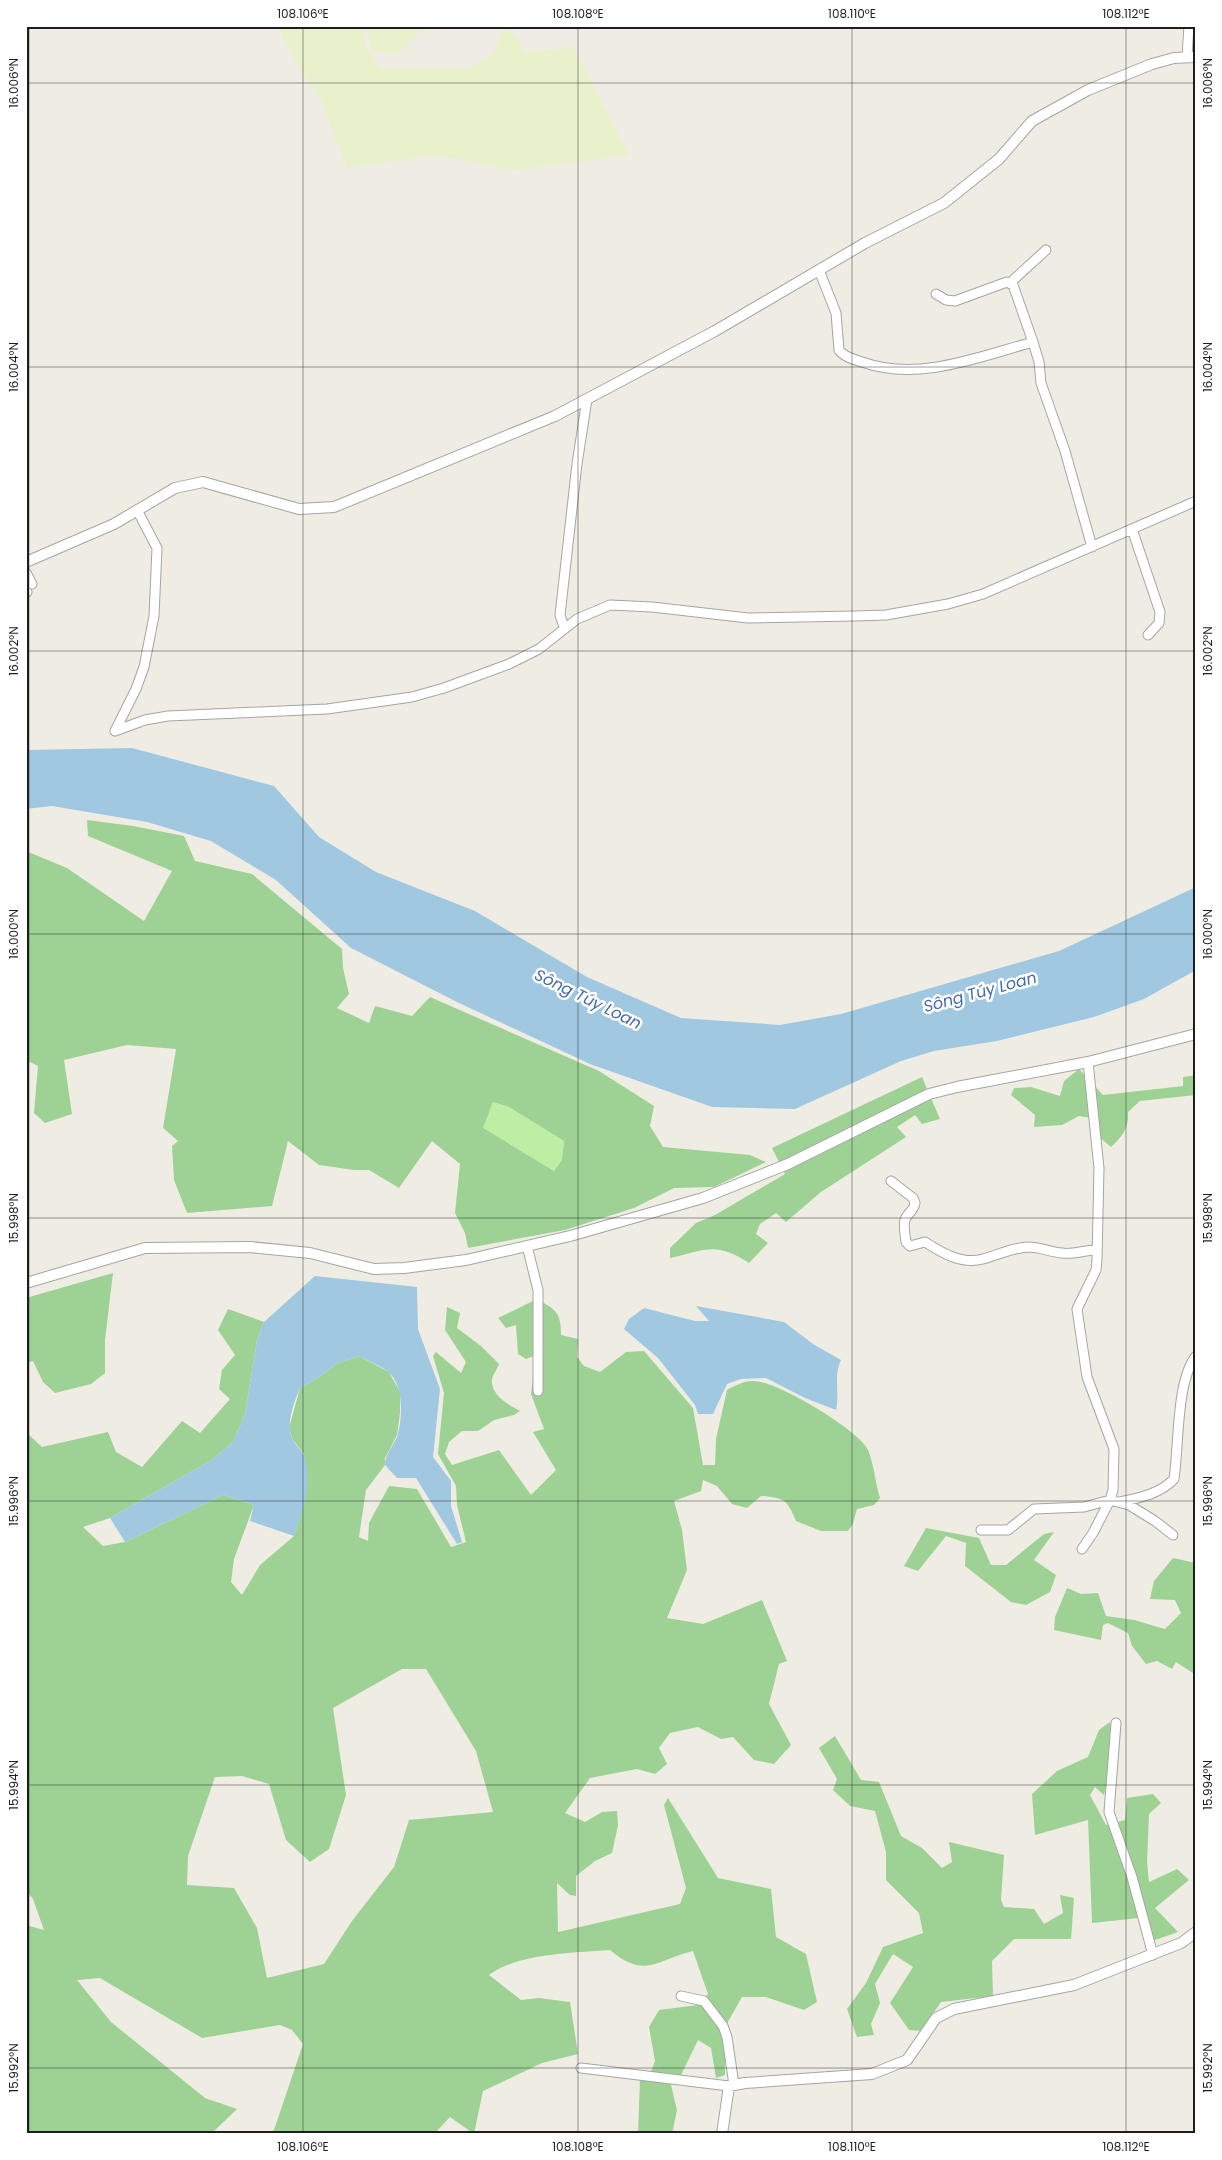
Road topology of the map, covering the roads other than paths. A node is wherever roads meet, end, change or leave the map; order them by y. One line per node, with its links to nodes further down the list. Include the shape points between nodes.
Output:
1 (1190, 26): 2 (street)
2 (1193, 56): 4 (street, via 1152,64 1088,90 1032,121 999,159 944,203)
3 (1046, 250): 5 (street)
4 (819, 270): 7 (street, via 836,312 839,350 845,356 877,367 898,370 938,367); 8 (street, via 715,331)
5 (1011, 282): 6 (street, via 955,301); 7 (street)
6 (936, 294)
7 (1033, 342): 12 (street, via 1041,383)
8 (586, 399): 10 (street, via 555,416 334,507 299,509 203,482 175,488); 16 (street, via 562,593 560,615)
9 (1196, 501): 11 (street)
10 (137, 510): 13 (street, via 114,524); 16 (street, via 157,548 154,616 149,649 139,681 115,731 140,721 168,716 327,709 412,697 510,664 539,649)
11 (1132, 530): 12 (street); 17 (street, via 1160,612 1159,623)
12 (1092, 547): 16 (street, via 983,594 886,615 748,618 610,605 577,618)
13 (26, 562)
14 (26, 573): 15 (street)
15 (28, 589)
16 (564, 627)
17 (1148, 635)
18 (1196, 1034): 19 (street)
19 (1088, 1062): 21 (street, via 929,1094 788,1164 703,1198); 22 (street, via 1099,1168)
20 (891, 1181): 22 (street, via 915,1203 913,1212 904,1222 906,1242 910,1246 925,1242 949,1256 968,1260 982,1260 996,1253 1026,1247 1063,1254)
21 (527, 1246): 23 (street, via 466,1260 374,1269 310,1253 250,1247 145,1248); 25 (street, via 538,1290)
22 (1096, 1250): 26 (street, via 1096,1270 1077,1309 1087,1377 1114,1448)
23 (26, 1283)
24 (1196, 1356): 26 (street, via 1189,1364 1180,1408 1174,1479 1144,1497)
25 (538, 1391)
26 (1114, 1501): 27 (street, via 1084,1507 1034,1509 1008,1530); 28 (street, via 1128,1505); 29 (street)
27 (981, 1530)
28 (1173, 1535)
29 (1082, 1549)
30 (1116, 1723): 32 (street, via 1109,1812 1132,1877)
31 (1196, 1932): 32 (street)
32 (1153, 1955): 35 (street, via 1074,1985 954,2009 936,2018 907,2060 872,2074)
33 (681, 1996): 35 (street, via 704,2001 723,2026)
34 (581, 2068): 35 (street)
35 (732, 2086): 36 (street)
36 (722, 2134)

